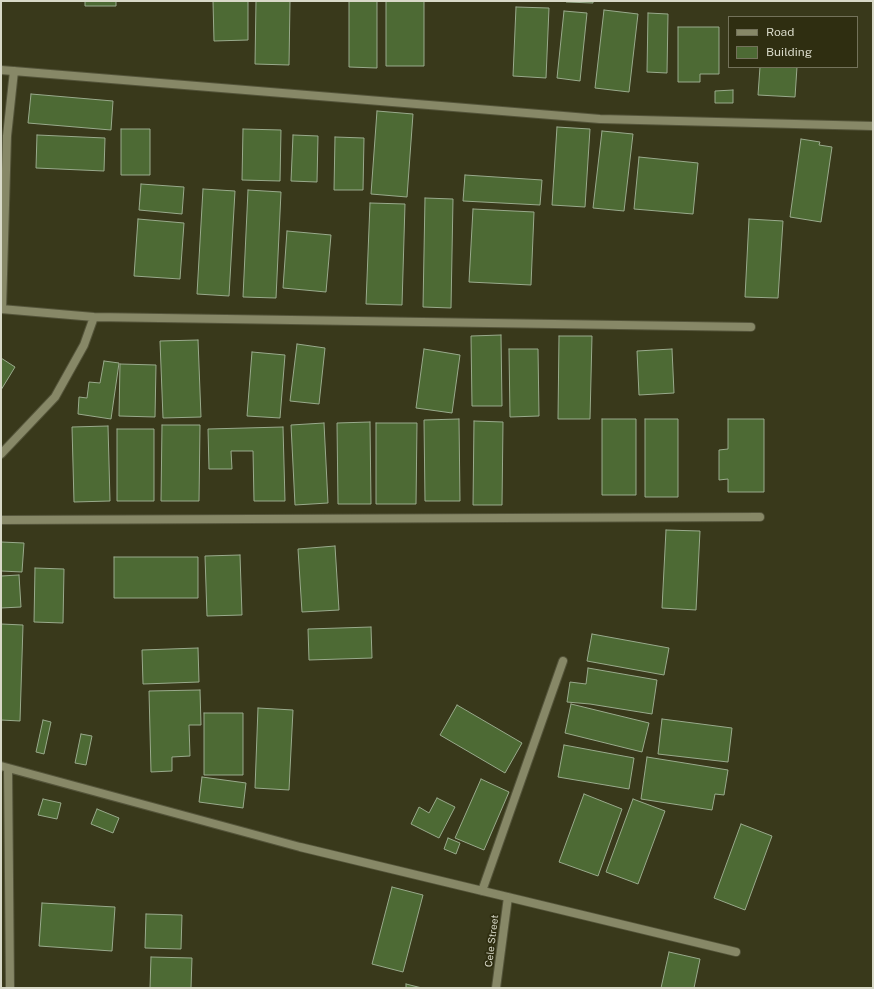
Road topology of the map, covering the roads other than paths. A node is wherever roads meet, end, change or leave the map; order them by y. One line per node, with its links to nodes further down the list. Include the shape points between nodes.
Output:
1 (1, 70): 2 (street)
2 (14, 71): 3 (street, via 600,119); 4 (street, via 7,136)
3 (873, 126)
4 (1, 309): 5 (street)
5 (94, 317): 6 (street); 7 (street, via 84,345 55,397)
6 (751, 327)
7 (1, 454)
8 (760, 517): 9 (street)
9 (1, 520)
10 (563, 661): 12 (street)
11 (4, 767): 12 (street, via 300,847); 15 (street)
12 (482, 891): 13 (street)
13 (508, 897): 14 (street); 16 (street, Cele Street)
14 (736, 952)
15 (10, 988)
16 (496, 988)

